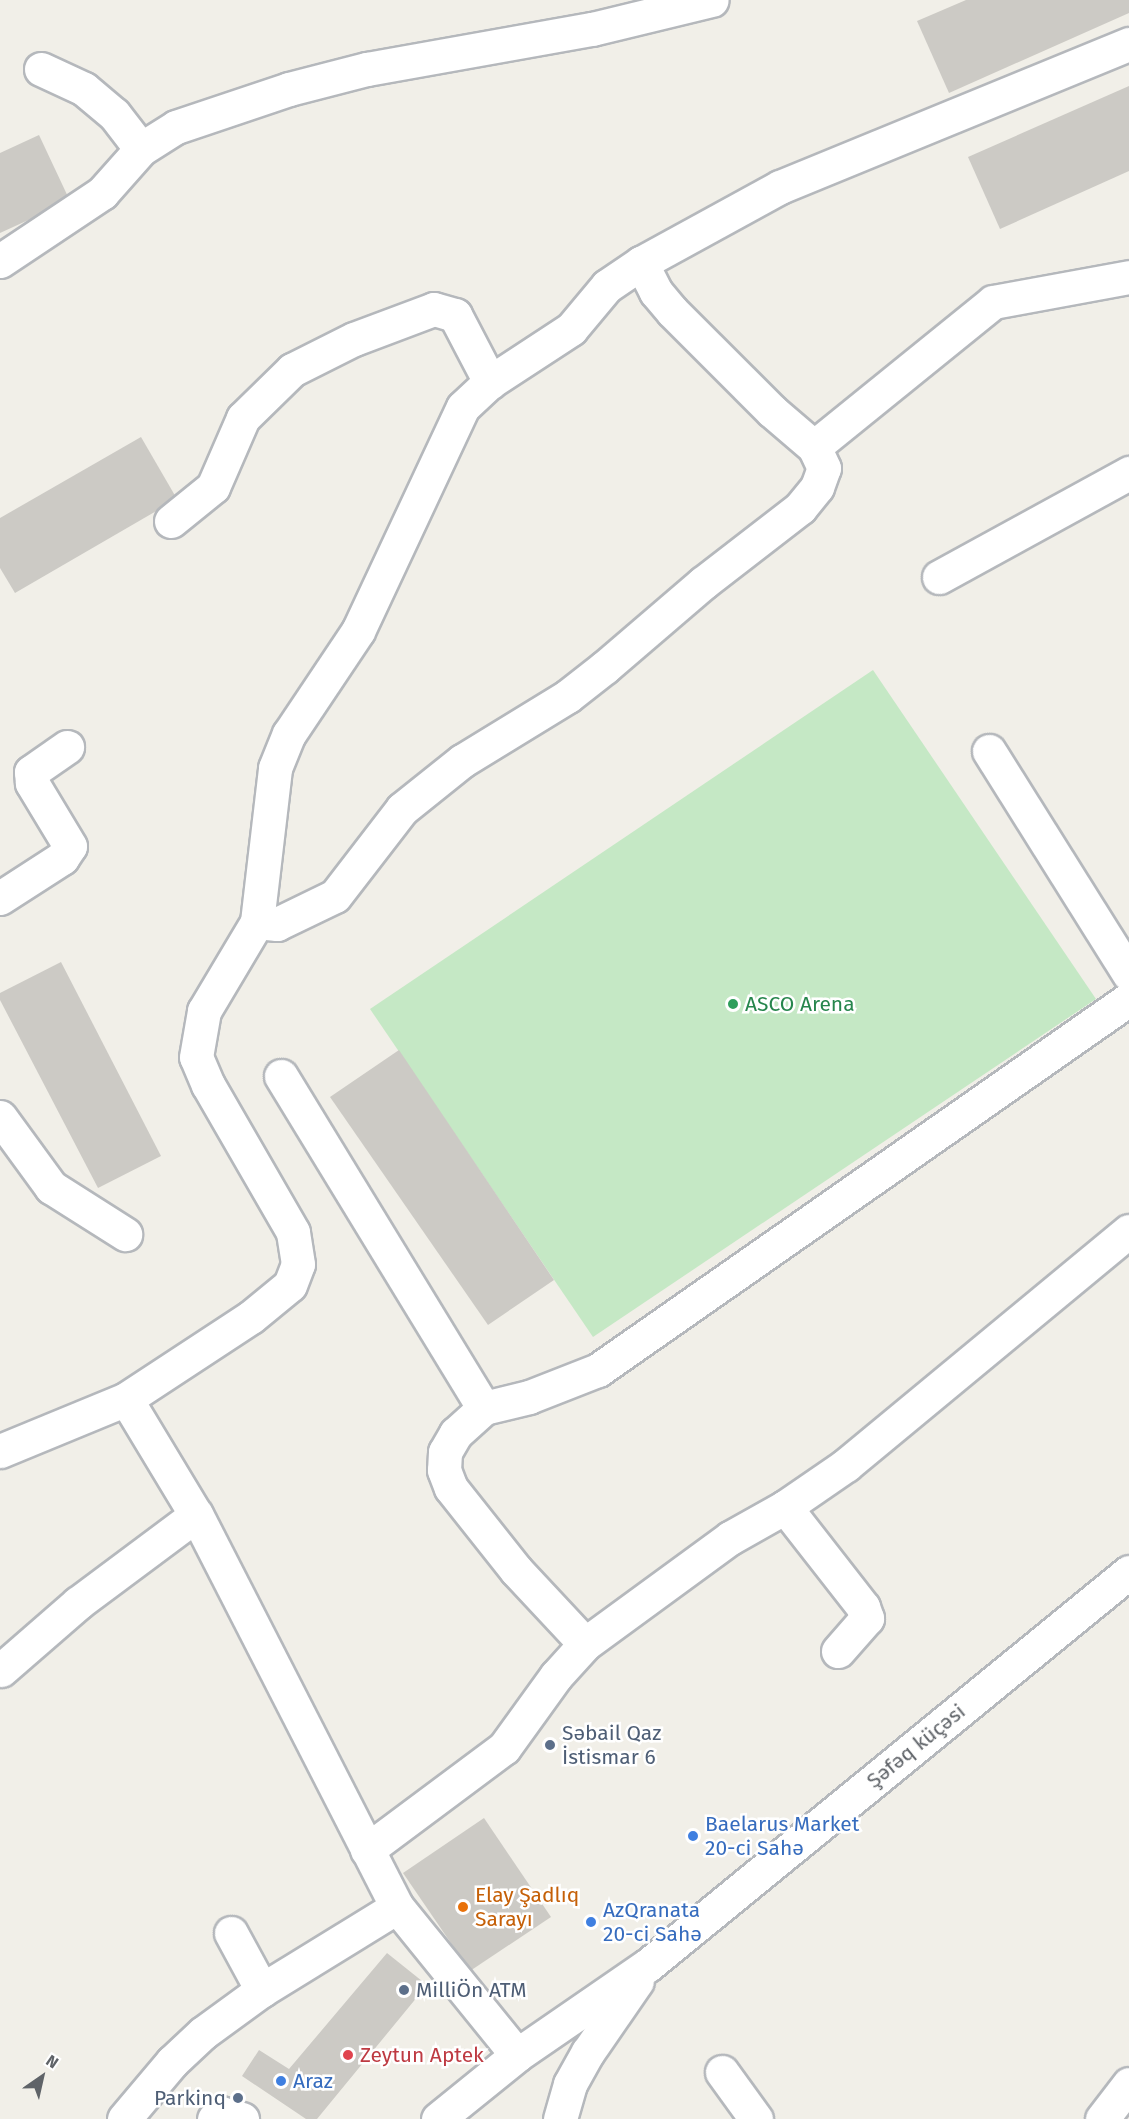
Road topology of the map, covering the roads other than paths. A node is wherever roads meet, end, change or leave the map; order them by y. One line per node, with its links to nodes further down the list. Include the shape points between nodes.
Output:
1 (712, 0): 4 (street, via 592,29 367,69 289,89 176,127)
2 (1129, 44): 6 (street, via 780,187)
3 (41, 69): 4 (street, via 84,89 114,114)
4 (141, 149): 5 (street, via 102,193)
5 (0, 261)
6 (641, 263): 8 (street, via 607,286 571,329); 9 (street, via 656,292 672,311 772,411)
7 (1129, 277): 9 (street, via 993,302)
8 (490, 382): 11 (street, via 455,315 434,309 354,339 292,370 243,418 213,487); 16 (street, via 463,407 358,632 289,734 275,768)
9 (814, 447): 16 (street, via 824,468 817,487 800,508 568,696 462,761 402,809 335,896 277,924)
10 (1129, 473): 12 (street)
11 (171, 521)
12 (939, 577)
13 (67, 747): 15 (street, via 31,772 32,783 70,846 62,858)
14 (989, 751): 17 (street)
15 (0, 898)
16 (257, 922): 23 (street, via 204,1011 196,1038 196,1057 208,1085 293,1232 298,1264 290,1285 251,1317)
17 (1129, 974)
18 (1129, 999): 24 (street, via 598,1370 529,1397)
19 (281, 1076): 24 (street)
20 (0, 1117): 22 (street, via 51,1187)
21 (1129, 1231): 26 (street, via 846,1465)
22 (125, 1234)
23 (126, 1399): 25 (street); 27 (street)
24 (483, 1408): 29 (street, via 456,1433 445,1452 444,1470 451,1488 516,1570)
25 (0, 1451)
26 (786, 1507): 29 (street, via 730,1538); 30 (street, via 863,1607 867,1618)
27 (196, 1515): 31 (street, via 78,1603); 32 (street)
28 (1129, 1572): 35 (street, Şəfəq küçəsi)
29 (585, 1644): 32 (street, via 556,1676 504,1748)
30 (838, 1651)
31 (1, 1670)
32 (367, 1850): 33 (street)
33 (397, 1907): 36 (street); 37 (street)
34 (231, 1933): 36 (street)
35 (648, 1965): 37 (street); 44 (street, via 588,2052 570,2084)
36 (262, 1990): 40 (street, via 172,2062)
37 (517, 2055): 43 (street)
38 (722, 2072): 45 (street)
39 (1129, 2084): 46 (street)
40 (124, 2119)
41 (214, 2119): 42 (street, via 221,2113)
42 (242, 2119)
43 (438, 2119)
44 (560, 2119)
45 (756, 2119)
46 (1102, 2119)

